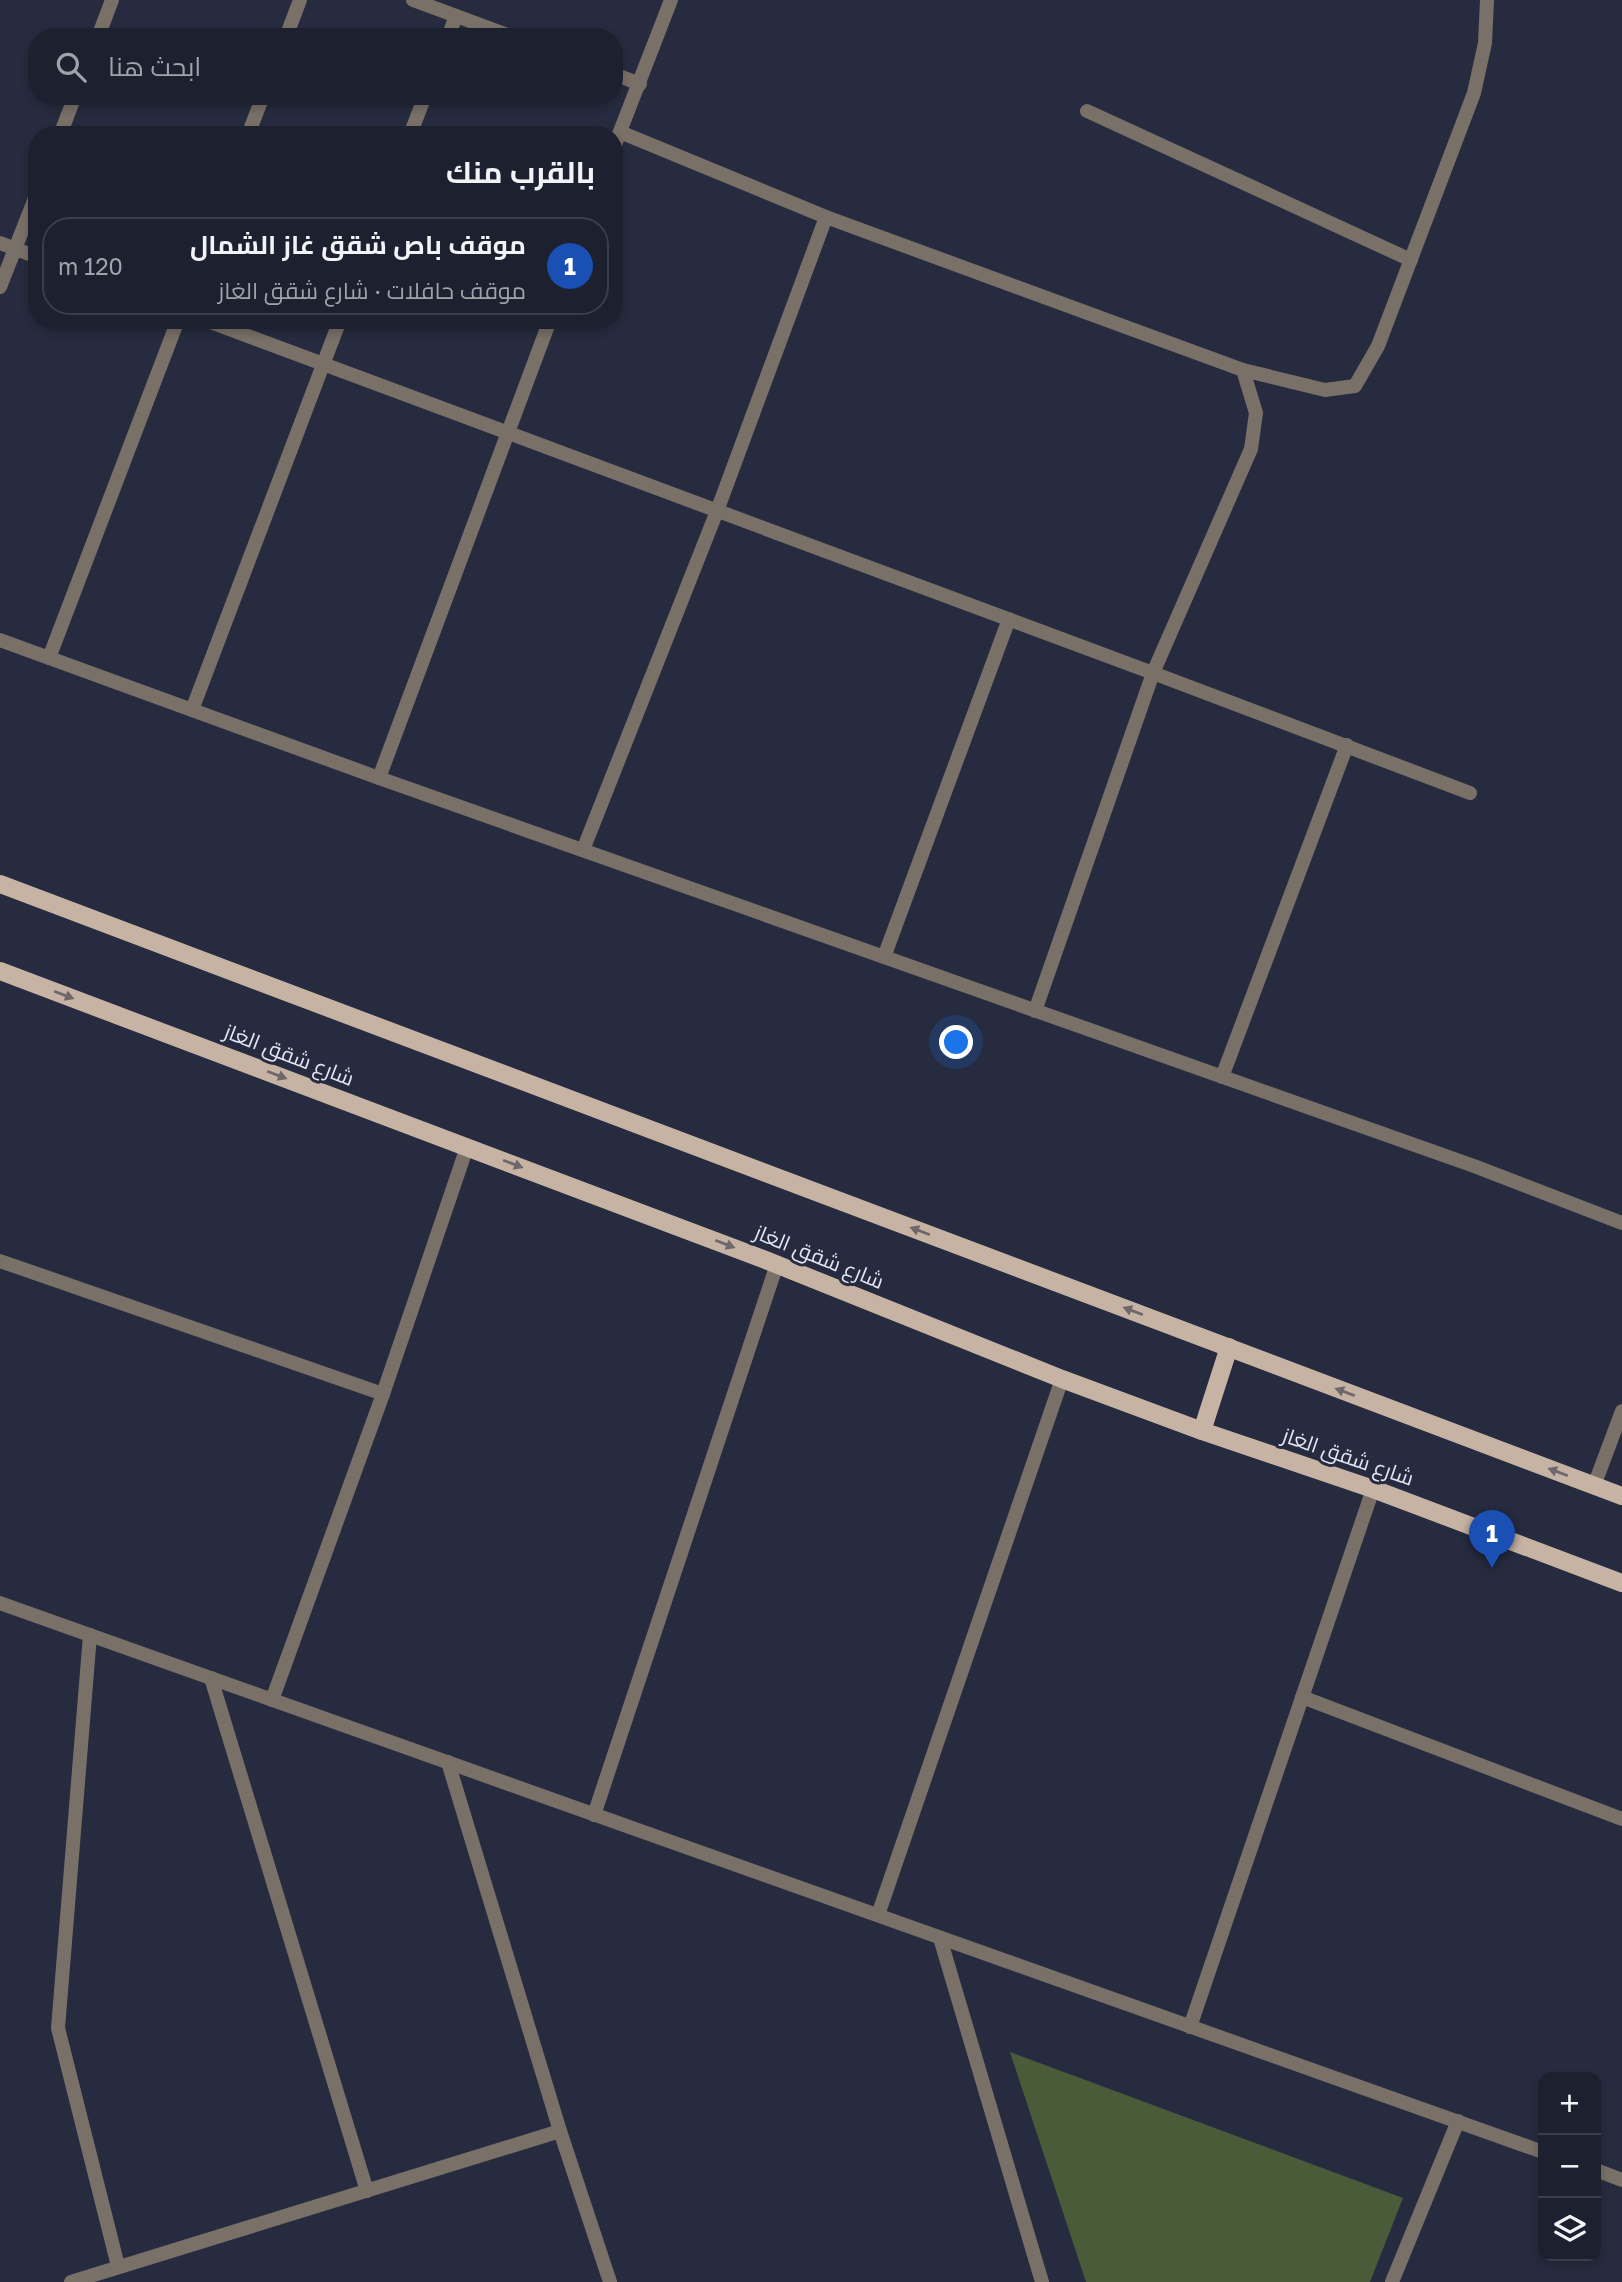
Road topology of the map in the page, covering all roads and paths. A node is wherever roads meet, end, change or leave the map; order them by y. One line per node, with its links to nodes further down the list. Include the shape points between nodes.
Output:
1 (112, 0): 7 (street)
2 (300, 0): 8 (street)
3 (413, 0): 6 (street)
4 (671, 0): 12 (street)
5 (1487, 0): 27 (street, via 1485,43 1474,93)
6 (456, 16): 9 (street); 10 (street)
7 (101, 28)
8 (289, 28)
9 (451, 28)
10 (489, 28)
11 (623, 77): 12 (street)
12 (640, 84): 20 (street)
13 (72, 105): 17 (street)
14 (260, 105): 18 (street)
15 (422, 105): 19 (street)
16 (1087, 111): 27 (street)
17 (63, 126)
18 (251, 126)
19 (414, 126)
20 (622, 126)
21 (623, 133): 23 (street)
22 (28, 216): 25 (street)
23 (826, 217): 34 (street); 36 (street)
24 (0, 243): 25 (street)
25 (15, 249): 26 (street); 28 (street)
26 (28, 254)
27 (1411, 260): 34 (street, via 1378,346 1355,386 1325,390)
28 (0, 287)
29 (175, 329): 39 (street)
30 (229, 329): 33 (street)
31 (337, 329): 33 (street)
32 (547, 329): 35 (street)
33 (323, 364): 35 (street); 41 (street)
34 (1243, 370): 40 (street, via 1255,413 1251,449)
35 (509, 433): 36 (street); 43 (street)
36 (717, 511): 37 (street); 45 (street)
37 (1009, 619): 40 (street); 47 (street)
38 (0, 640): 39 (street)
39 (49, 658): 41 (street)
40 (1153, 673): 42 (street); 49 (street)
41 (192, 710): 43 (street)
42 (1347, 745): 44 (street); 50 (street)
43 (379, 778): 45 (street)
44 (1470, 793)
45 (583, 850): 47 (street)
46 (0, 884): 55 (main road, one-way to 46)
47 (884, 957): 49 (street)
48 (0, 971): 51 (main road, شارع شقق الغاز, one-way to 51)
49 (1035, 1011): 50 (street)
50 (1222, 1077): 52 (street)
51 (467, 1147): 54 (main road, شارع شقق الغاز, one-way to 54); 57 (street)
52 (1622, 1223)
53 (0, 1261): 57 (street)
54 (777, 1264): 56 (main road, شارع شقق الغاز); 70 (street)
55 (1229, 1347): 59 (main road); 60 (main road, one-way to 55)
56 (1062, 1379): 59 (main road, شارع شقق الغاز); 72 (street)
57 (383, 1394): 68 (street)
58 (1622, 1411): 60 (street)
59 (1202, 1431): 61 (main road, شارع شقق الغاز)
60 (1594, 1486): 62 (main road)
61 (1373, 1489): 63 (main road, شارع شقق الغاز); 67 (street)
62 (1622, 1496)
63 (1622, 1583)
64 (0, 1603): 65 (street)
65 (90, 1635): 66 (street); 81 (street, via 58,2028)
66 (211, 1678): 68 (street); 80 (street)
67 (1302, 1697): 71 (street); 74 (street)
68 (272, 1700): 69 (street)
69 (448, 1762): 70 (street); 76 (street)
70 (594, 1815): 72 (street)
71 (1622, 1819)
72 (878, 1915): 73 (street)
73 (940, 1938): 74 (street); 84 (street)
74 (1190, 2026): 75 (street)
75 (1458, 2121): 77 (street); 85 (street)
76 (560, 2131): 80 (street); 83 (street)
77 (1538, 2150)
78 (1601, 2172): 79 (street)
79 (1622, 2180)
80 (367, 2191): 81 (street)
81 (118, 2266): 82 (street)
82 (71, 2282)
83 (610, 2282)
84 (1042, 2282)
85 (1392, 2282)

